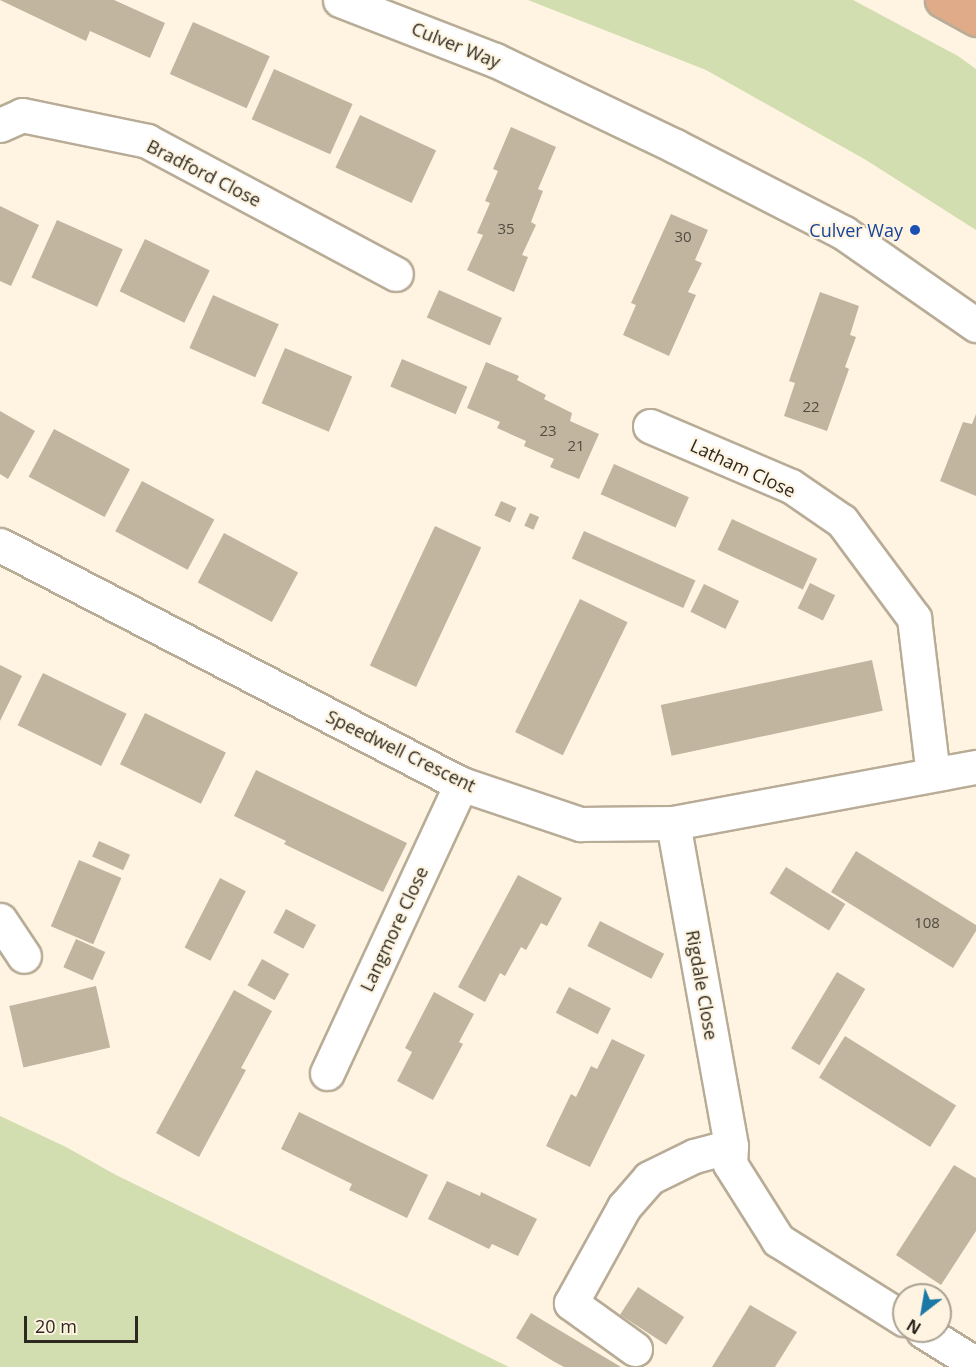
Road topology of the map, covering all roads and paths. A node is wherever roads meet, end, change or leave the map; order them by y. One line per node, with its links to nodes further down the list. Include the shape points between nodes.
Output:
1 (340, 0): 6 (street, Culver Way, via 495,60 685,151 844,233)
2 (942, 0): 3 (highway)
3 (976, 19)
4 (0, 125): 5 (street, Bradford Close, via 22,115 147,141)
5 (396, 274)
6 (976, 325)
7 (650, 426): 10 (street, Latham Close, via 790,486 842,522 914,618)
8 (0, 545): 11 (street, Speedwell Crescent)
9 (976, 767): 10 (street, Speedwell Crescent)
10 (933, 774): 12 (street, Speedwell Crescent)
11 (461, 784): 12 (street, Speedwell Crescent, via 580,824); 15 (street, Langmore Close)
12 (673, 823): 16 (street, Rigdale Close)
13 (0, 920): 14 (street)
14 (24, 956)
15 (327, 1073)
16 (731, 1146): 17 (street, Rigdale Close, via 730,1164 778,1240); 19 (street, via 694,1156 649,1178 624,1207 571,1304)
17 (892, 1311)
18 (942, 1343): 20 (street)
19 (635, 1349)
20 (976, 1365)

